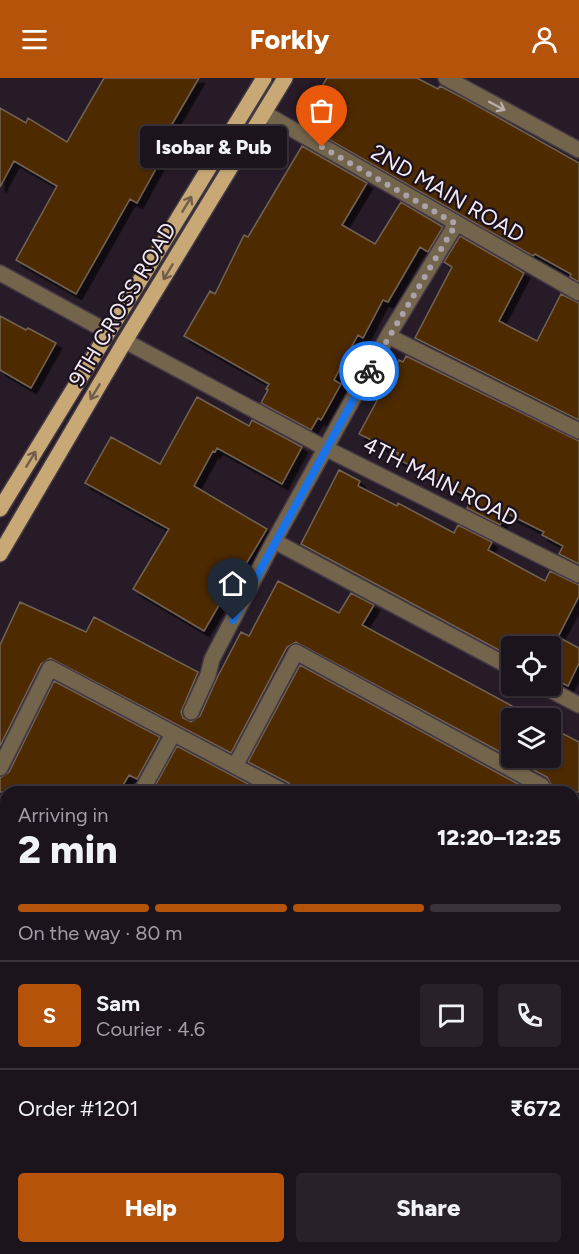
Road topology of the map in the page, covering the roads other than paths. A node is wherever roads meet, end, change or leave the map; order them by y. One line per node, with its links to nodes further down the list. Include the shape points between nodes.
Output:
1 (264, 78): 9 (main road, 9TH CROSS ROAD, one-way to 1)
2 (285, 78): 4 (main road, 9TH CROSS ROAD)
3 (446, 78): 5 (street, one-way to 5)
4 (264, 113): 6 (street, 2ND MAIN ROAD); 11 (main road, 9TH CROSS ROAD, one-way to 11)
5 (579, 150)
6 (456, 224): 8 (street, 2ND MAIN ROAD); 10 (street)
7 (0, 273): 9 (street)
8 (579, 293)
9 (108, 333): 14 (main road, 9TH CROSS ROAD, one-way to 9)
10 (388, 336): 12 (street); 13 (street)
11 (125, 341): 13 (street, 4TH MAIN ROAD); 16 (main road, 9TH CROSS ROAD, one-way to 16)
12 (579, 431)
13 (325, 448): 15 (street); 17 (street, 4TH MAIN ROAD)
14 (0, 509)
15 (274, 541): 18 (street); 21 (street, via 212,659)
16 (0, 554)
17 (579, 575)
18 (501, 663)
19 (561, 696): 20 (street)
20 (579, 705)
21 (191, 712)
22 (173, 734): 23 (street); 24 (street, via 50,668); 25 (street)
23 (235, 766): 26 (street); 27 (street, via 296,652)
24 (0, 768)
25 (147, 786)
26 (273, 786)
27 (542, 786)

